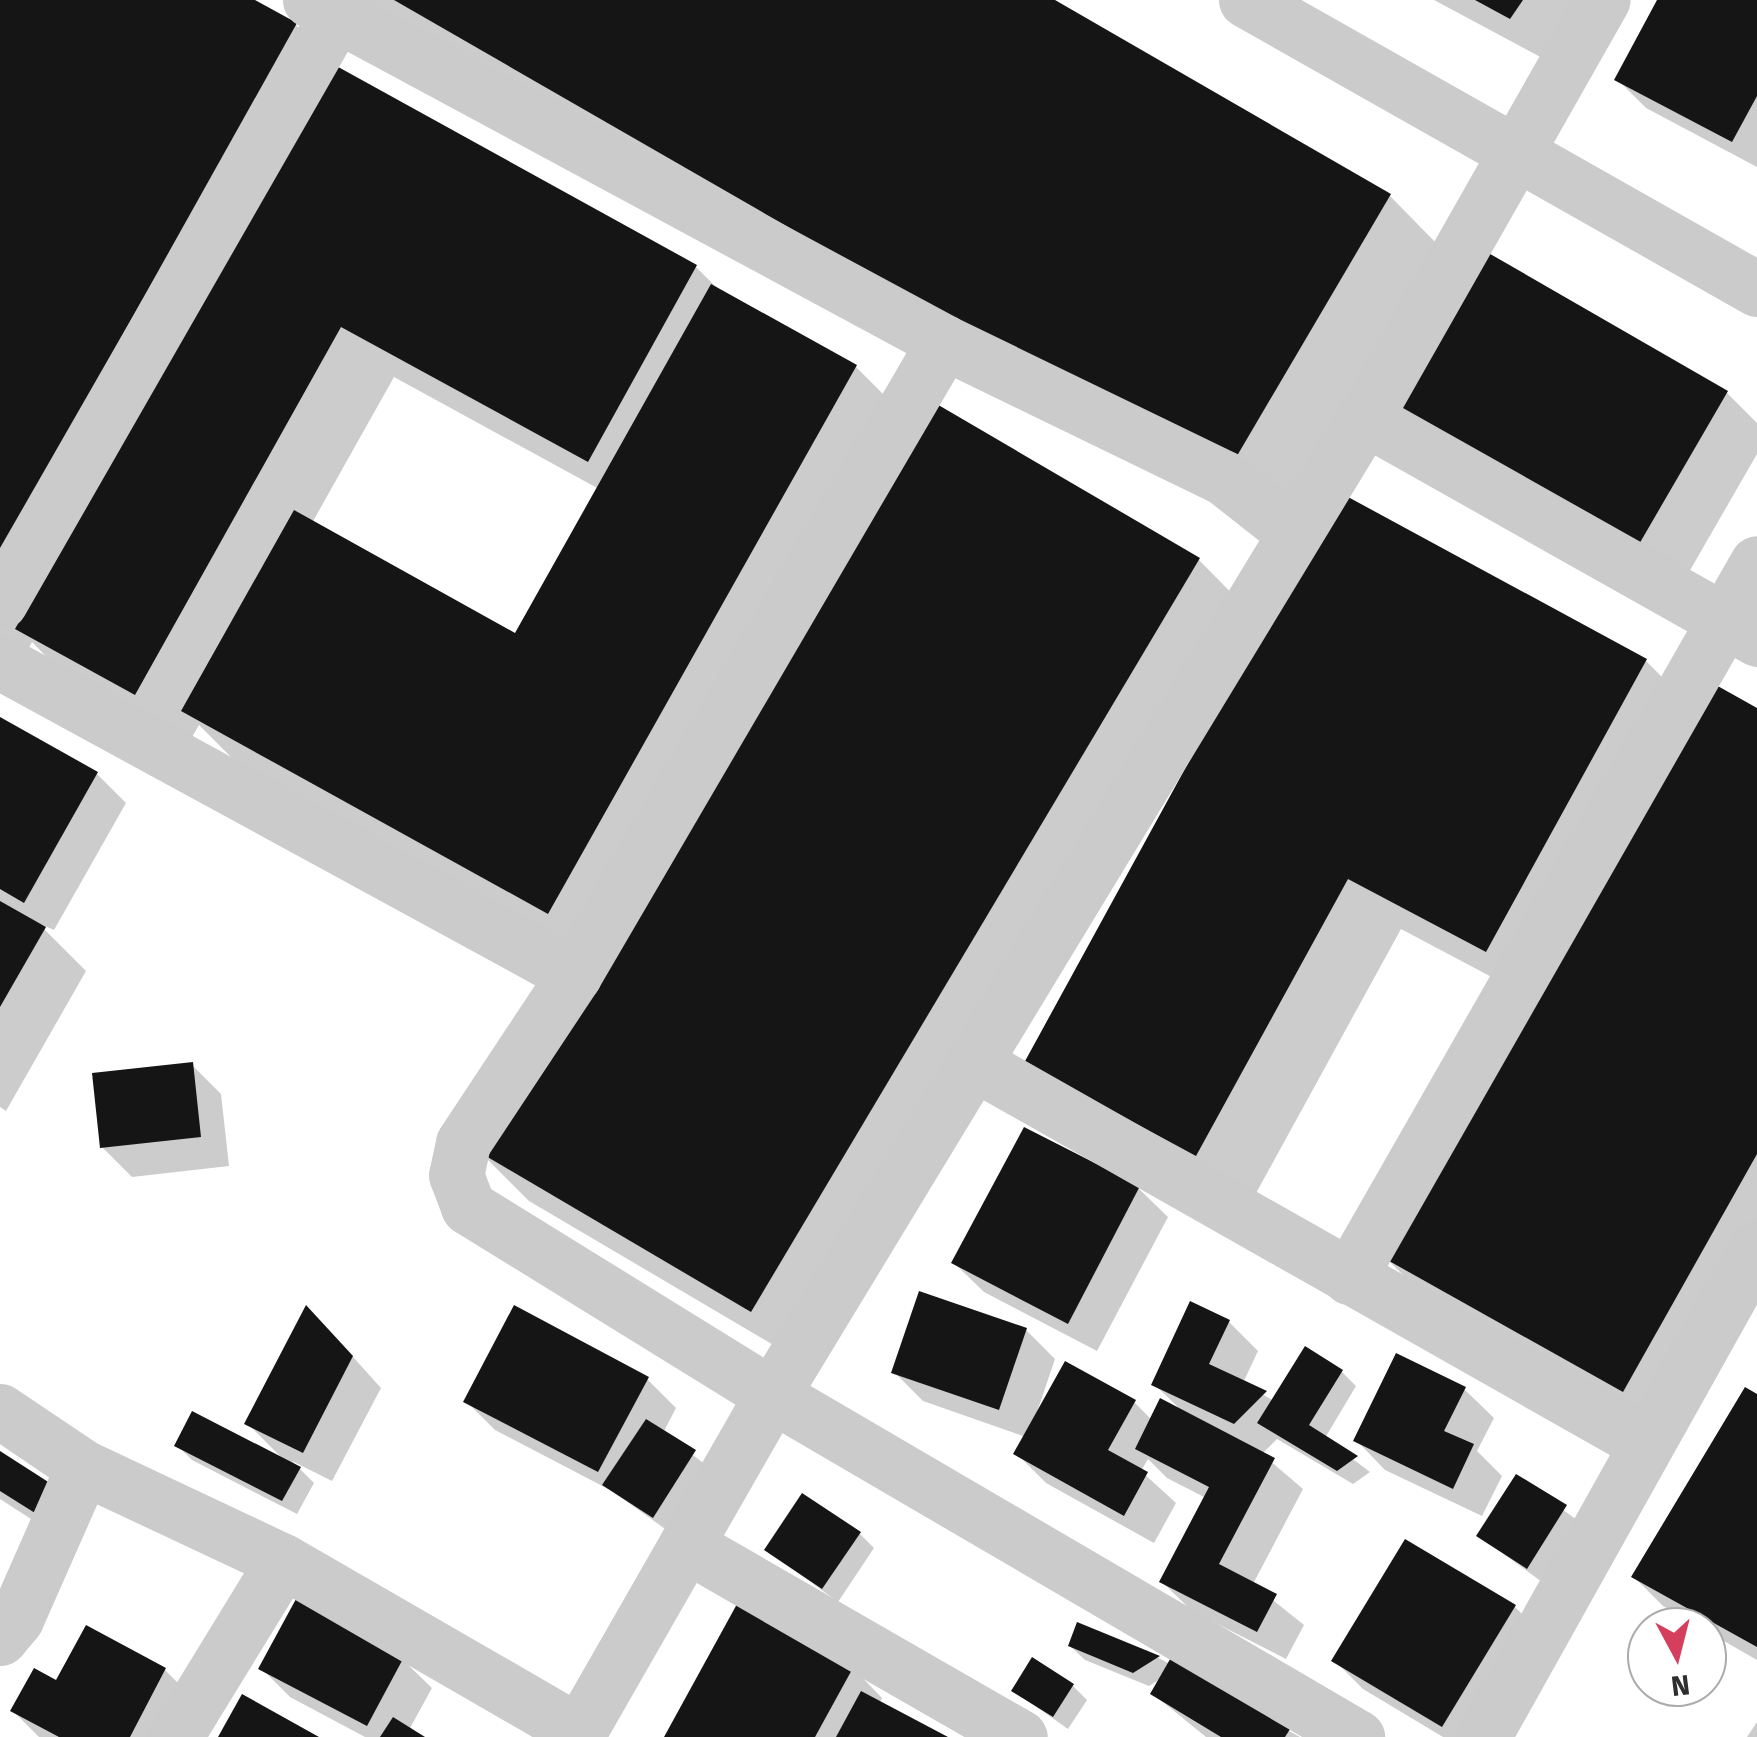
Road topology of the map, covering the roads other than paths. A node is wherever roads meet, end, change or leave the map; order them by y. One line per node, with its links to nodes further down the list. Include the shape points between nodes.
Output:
1 (1246, 0): 4 (street)
2 (1602, 0): 4 (street)
3 (324, 7): 6 (street); 10 (street)
4 (1516, 150): 5 (street); 7 (street)
5 (1757, 289)
6 (944, 342): 8 (street, via 1224,478); 13 (street)
7 (1364, 418): 8 (street); 11 (street)
8 (1294, 533): 14 (street)
9 (1757, 563): 11 (street)
10 (0, 602)
11 (1740, 628): 16 (street)
12 (0, 662): 13 (street)
13 (574, 975): 17 (street, via 463,1143 456,1174 468,1208)
14 (974, 1063): 16 (street); 17 (street)
15 (1757, 1247): 19 (street)
16 (1349, 1277): 19 (street)
17 (772, 1394): 21 (street); 27 (street)
18 (0, 1412): 20 (street)
19 (1643, 1442): 28 (street)
20 (83, 1467): 22 (street); 23 (street, via 16,1618)
21 (686, 1545): 24 (street); 26 (street)
22 (283, 1561): 24 (street); 25 (street)
23 (0, 1638)
24 (577, 1735)
25 (175, 1737)
26 (1020, 1737)
27 (1357, 1737)
28 (1483, 1737)

